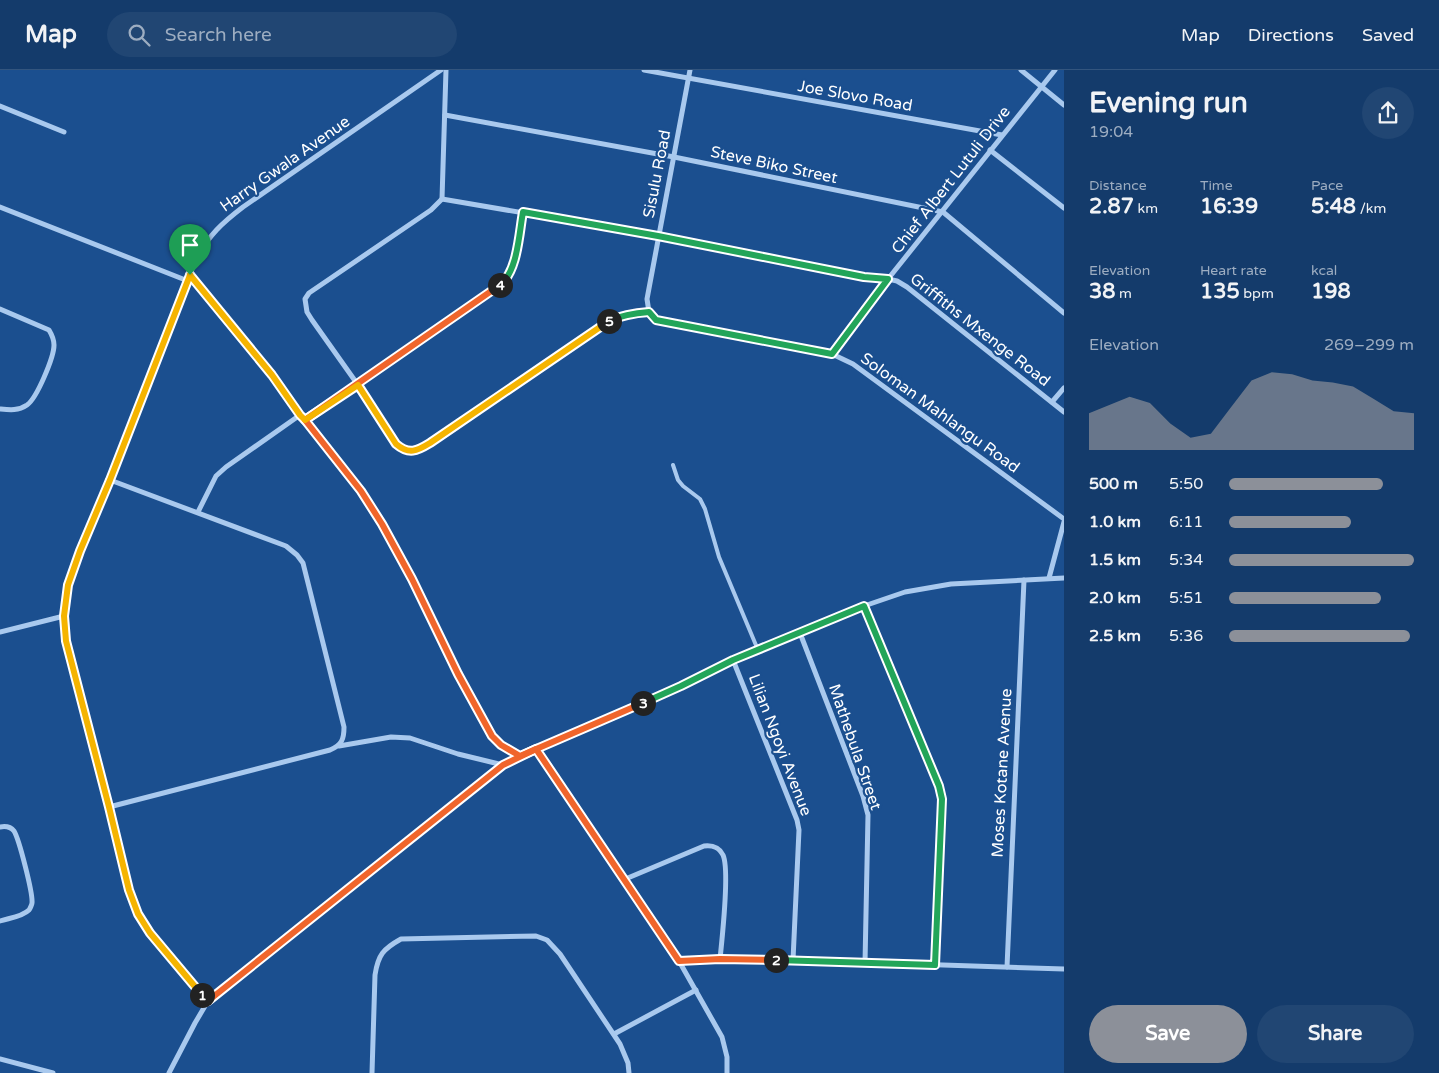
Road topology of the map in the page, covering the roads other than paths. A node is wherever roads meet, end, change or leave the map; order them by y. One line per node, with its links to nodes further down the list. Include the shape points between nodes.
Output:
1 (441, 70): 22 (street, Harry Gwala Avenue, via 219,225 205,243)
2 (446, 70): 11 (street)
3 (644, 70): 7 (street, Joe Slovo Road)
4 (690, 70): 7 (street, Sisulu Road)
5 (1021, 70): 8 (street)
6 (1055, 70): 8 (street, Chief Albert Lutuli Drive)
7 (688, 78): 13 (street, Joe Slovo Road); 15 (street, Sisulu Road)
8 (1041, 87): 9 (street); 13 (street, Chief Albert Lutuli Drive)
9 (1064, 105)
10 (0, 106): 12 (street)
11 (445, 115): 15 (street, Steve Biko Street); 16 (street)
12 (64, 132)
13 (1002, 136): 14 (street, Chief Albert Lutuli Drive)
14 (990, 150): 18 (street); 20 (street, Chief Albert Lutuli Drive)
15 (674, 157): 20 (street, Steve Biko Street); 21 (street, Sisulu Road)
16 (442, 199): 19 (street, Griffiths Mxenge Road); 28 (street, via 305,299 307,312)
17 (0, 207): 22 (street)
18 (1064, 208)
19 (523, 212): 21 (street, Griffiths Mxenge Road); 28 (street, via 515,259 505,281)
20 (942, 212): 23 (street, Chief Albert Lutuli Drive); 26 (street, Steve Biko Street)
21 (658, 236): 23 (street, Griffiths Mxenge Road); 25 (street, Sisulu Road, via 647,298)
22 (189, 278): 33 (street, via 272,375); 36 (street, Harry Gwala Avenue)
23 (888, 279): 27 (street, Chief Albert Lutuli Drive); 30 (street, Griffiths Mxenge Road, via 907,287)
24 (0, 309): 31 (street, via 49,330 54,346 32,401 21,409)
25 (649, 312): 27 (street, Soloman Mahlangu Road, via 656,320); 28 (street, via 631,313 610,320 420,449 403,450 396,444)
26 (1064, 313)
27 (832, 354): 38 (street, Soloman Mahlangu Road, via 853,364)
28 (358, 385): 34 (street)
29 (1064, 388): 30 (street)
30 (1052, 402): 32 (street, Griffiths Mxenge Road)
31 (0, 409)
32 (1064, 412)
33 (300, 415): 34 (street); 37 (street, via 221,471)
34 (305, 420): 50 (street, via 361,491 382,524 492,736)
35 (673, 465): 46 (lane, via 678,480 700,499 705,509 719,557)
36 (110, 480): 37 (street); 43 (street, Harry Gwala Avenue, via 68,585)
37 (198, 512): 48 (street, via 286,546 303,563 344,727 344,738)
38 (1064, 521): 39 (street)
39 (1049, 578): 40 (street); 41 (street)
40 (1064, 578)
41 (1024, 580): 42 (street, via 923,588); 61 (street, Moses Kotane Avenue)
42 (864, 606): 45 (street); 60 (street, via 942,799)
43 (64, 616): 44 (street); 52 (street, Harry Gwala Avenue, via 66,641)
44 (0, 632)
45 (800, 633): 46 (street); 59 (street, Mathebula Street, via 868,815)
46 (758, 650): 47 (street)
47 (733, 660): 49 (street); 57 (street, Lilian Ngoyi Avenue, via 797,820)
48 (339, 746): 51 (street, via 392,737 410,738); 52 (street)
49 (536, 749): 50 (street); 54 (street)
50 (520, 756): 51 (street)
51 (503, 765): 64 (street)
52 (109, 807): 64 (street, Harry Gwala Avenue, via 138,914 150,933)
53 (0, 827): 55 (street, via 14,831 32,904 23,914)
54 (623, 880): 56 (street, via 704,846 720,850 726,875); 58 (street)
55 (0, 921)
56 (720, 959): 57 (street); 58 (street)
57 (793, 960): 59 (street)
58 (679, 961): 63 (street)
59 (865, 963): 60 (street)
60 (935, 965): 61 (street)
61 (1007, 967): 62 (street)
62 (1064, 970)
63 (696, 990): 65 (street); 71 (street, via 723,1042 728,1057)
64 (208, 1001): 68 (street)
65 (614, 1034): 69 (street, via 547,940 536,936 401,939 387,947 378,959); 70 (street, via 628,1063)
66 (0, 1059): 67 (street)
67 (53, 1073)
68 (169, 1073)
69 (372, 1073)
70 (629, 1073)
71 (727, 1073)

